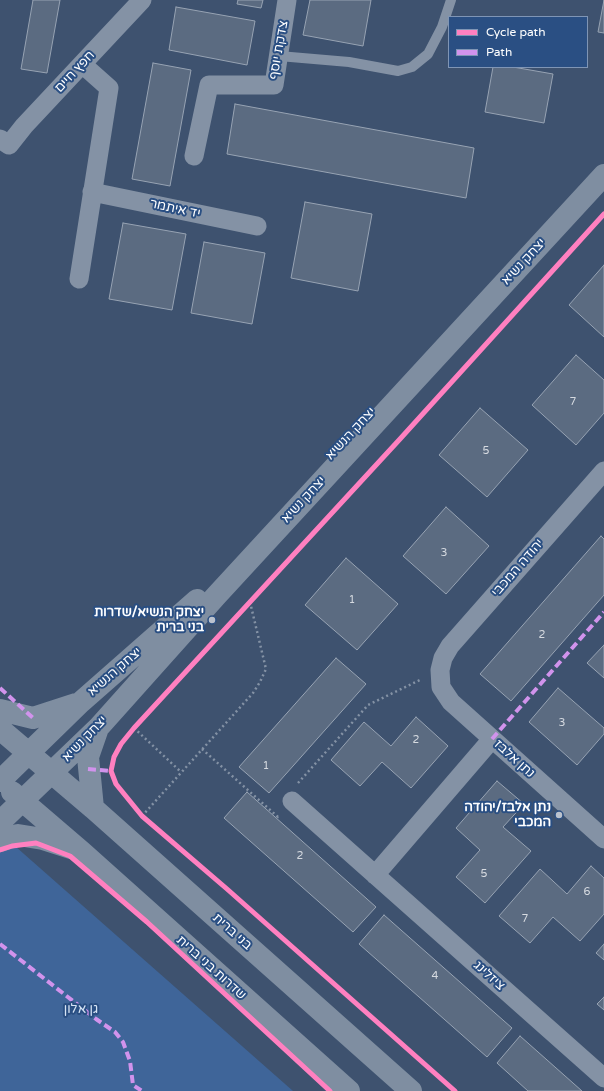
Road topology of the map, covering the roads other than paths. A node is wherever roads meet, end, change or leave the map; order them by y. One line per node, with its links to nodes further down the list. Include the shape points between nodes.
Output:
1 (142, 0): 5 (street, חפץ חיים)
2 (287, 0): 4 (street, צדקת יוסף)
3 (451, 0): 4 (lane, via 442,27 428,54 412,67 398,71 349,62)
4 (279, 56): 7 (street, צדקת יוסף, via 274,85 209,85)
5 (82, 64): 6 (street, חפץ חיים, via 24,126); 10 (street, via 109,88)
6 (4, 142)
7 (194, 156)
8 (604, 158): 15 (main road, יצחק הנשיא, via 204,594)
9 (604, 175): 17 (main road, יצחק נשיא, via 216,596)
10 (92, 192): 11 (street, יד איתמר); 12 (street)
11 (257, 226)
12 (79, 279)
13 (604, 471): 14 (street, יהודה המכבי, via 450,646)
14 (440, 670): 19 (street, נתן אלבז, via 441,687 451,702)
15 (81, 702): 16 (main road, via 33,718); 20 (main road, יצחק הנשיא)
16 (0, 710)
17 (98, 728): 21 (main road, יצחק נשיא); 25 (main road, via 88,757)
18 (0, 729): 20 (main road)
19 (492, 739): 27 (street, נתן אלבז); 30 (street)
20 (30, 754): 21 (main road); 22 (main road, יצחק הנשיא)
21 (52, 773): 23 (main road, יצחק נשיא); 25 (main road, בני ברית)
22 (0, 782): 23 (main road, שדרות בני ברית)
23 (22, 801): 26 (main road, יצחק נשיא); 29 (main road, שדרות בני ברית)
24 (292, 802): 30 (street, ציזלינג)
25 (93, 808): 33 (main road, בני ברית)
26 (0, 822)
27 (604, 839)
28 (0, 841): 29 (main road, via 18,835 43,839)
29 (82, 852): 32 (main road, שדרות בני ברית)
30 (375, 874): 31 (street, ציזלינג)
31 (604, 1078)
32 (349, 1091)
33 (411, 1091)

